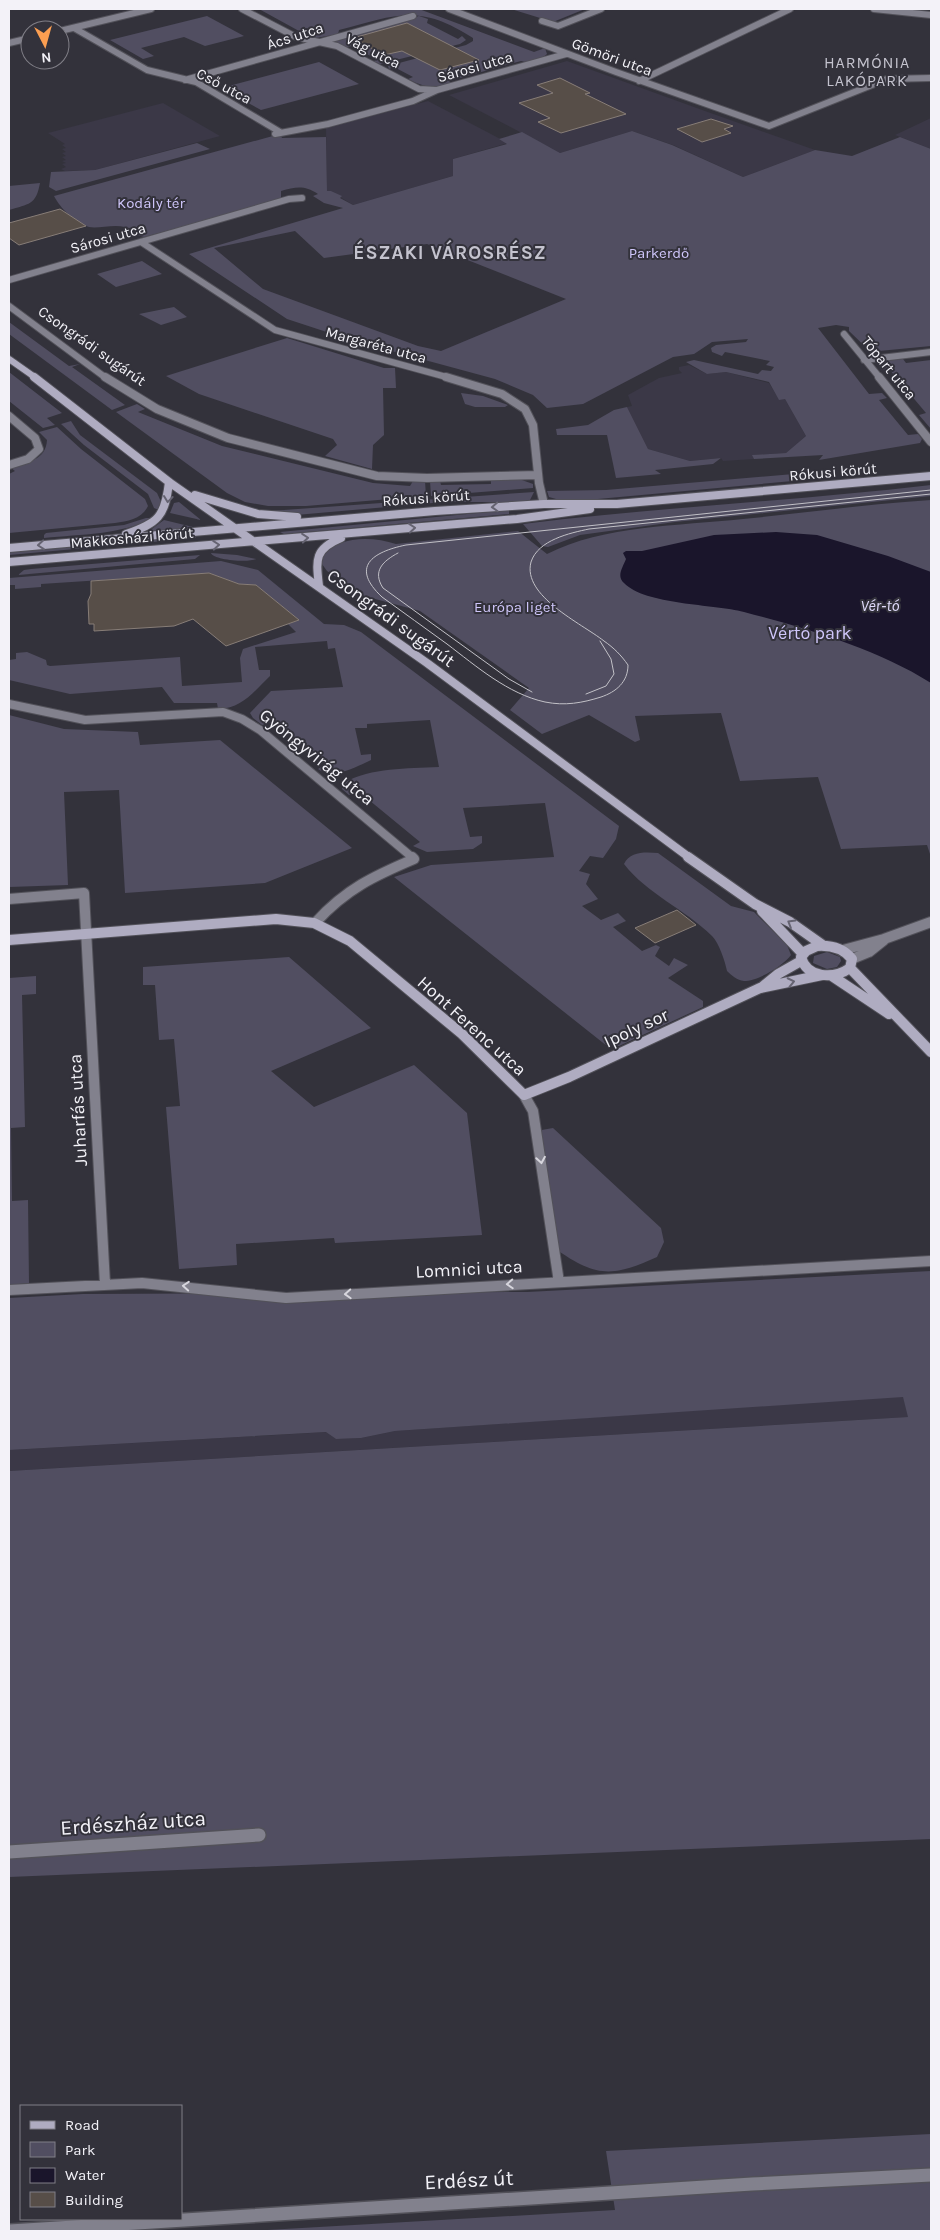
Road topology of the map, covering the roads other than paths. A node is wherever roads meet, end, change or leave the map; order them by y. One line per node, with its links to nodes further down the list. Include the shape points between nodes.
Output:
1 (151, 9): 10 (street)
2 (242, 9): 12 (street, Vág utca, via 296,38)
3 (449, 9): 13 (street, Gömöri utca)
4 (601, 9): 9 (street, via 558,26)
5 (790, 9): 16 (street)
6 (874, 9): 7 (street)
7 (931, 15)
8 (413, 16): 12 (street, Ács utca)
9 (542, 21)
10 (74, 28): 11 (street); 15 (street, Cső utca, via 148,70)
11 (70, 29)
12 (321, 42): 15 (street, Ács utca); 17 (street, Vág utca, via 337,46 419,89)
13 (566, 54): 16 (street, Gömöri utca); 17 (street, Sárosi utca)
14 (931, 78): 16 (street, Gömöri utca, via 887,79 768,126)
15 (185, 80): 18 (street, Cső utca, via 196,82)
16 (639, 81)
17 (437, 90): 18 (street, Sárosi utca, via 413,101 347,119)
18 (278, 133)
19 (302, 198): 20 (street, Sárosi utca)
20 (141, 242): 21 (street, Sárosi utca); 30 (street, Margaréta utca, via 275,330 475,385 526,408 531,415)
21 (9, 280)
22 (9, 306): 30 (street, Csongrádi sugárút, via 106,378 150,405 228,438 377,476)
23 (844, 334): 26 (street, Tópart utca)
24 (931, 352): 26 (street)
25 (9, 359): 32 (main road, Csongrádi sugárút)
26 (864, 360): 28 (street, Tópart utca)
27 (9, 416): 29 (street, via 35,438 39,449 28,458)
28 (931, 442)
29 (9, 465)
30 (538, 475): 34 (street, Margaréta utca)
31 (931, 476): 35 (main road, Rókusi körút)
32 (169, 482): 33 (main road, Csongrádi sugárút); 41 (main road, one-way to 41, via 163,515 137,531)
33 (182, 490): 37 (main road, via 265,516); 39 (main road, Csongrádi sugárút)
34 (544, 504): 35 (main road, Rókusi körút); 36 (main road); 37 (main road, Rókusi körút, one-way to 37); 38 (main road, via 541,510)
35 (618, 504): 36 (main road, Rókusi körút)
36 (563, 514): 38 (main road, Rókusi körút)
37 (349, 518): 39 (main road, Rókusi körút)
38 (524, 518): 40 (main road, Rókusi körút, one-way to 38)
39 (237, 528): 41 (main road, Makkosházi körút); 42 (main road, Csongrádi sugárút)
40 (363, 533): 42 (main road, Rókusi körút, one-way to 40); 45 (main road, via 335,540 318,552)
41 (107, 540): 43 (main road, Makkosházi körút, one-way to 43)
42 (257, 542): 44 (main road, Makkosházi körút, one-way to 42); 45 (main road, Csongrádi sugárút)
43 (9, 548)
44 (9, 562)
45 (319, 586): 48 (main road, Csongrádi sugárút)
46 (9, 704): 49 (street, Gyöngyvirág utca, via 85,720 223,712 237,715 254,726 327,783 414,859 349,889)
47 (9, 899): 51 (street, via 84,893)
48 (755, 904): 54 (main road, Csongrádi sugárút, one-way to 48, via 790,922); 56 (main road, Csongrádi sugárút)
49 (316, 922): 51 (main road, Hont Ferenc utca, via 276,919); 62 (main road, Hont Ferenc utca, via 350,941 456,1031)
50 (931, 922): 53 (street)
51 (85, 934): 52 (main road, Hont Ferenc utca); 65 (street, Juharfás utca)
52 (9, 940)
53 (884, 940): 55 (street); 57 (street)
54 (824, 946): 55 (main road, Csongrádi sugárút); 56 (main road, via 811,948)
55 (843, 950): 57 (main road, Csongrádi sugárút)
56 (802, 958): 58 (main road, Csongrádi sugárút, via 808,970); 59 (main road, Ipoly sor)
57 (851, 964): 58 (main road, via 842,973); 60 (main road, Csongrádi sugárút)
58 (827, 976): 59 (main road, Ipoly sor, one-way to 58); 60 (main road, Csongrádi sugárút)
59 (760, 988): 62 (main road, Ipoly sor)
60 (900, 1021): 61 (main road, Csongrádi sugárút)
61 (931, 1052)
62 (524, 1095): 64 (street, Hont Ferenc utca, one-way to 64, via 533,1111)
63 (931, 1261): 64 (street, Lomnici utca)
64 (559, 1282): 65 (street, Lomnici utca, one-way to 65, via 286,1298 194,1287)
65 (105, 1284): 66 (street, Lomnici utca)
66 (9, 1290)
67 (259, 1835): 68 (street, Erdészház utca)
68 (9, 1852)
69 (931, 2175): 70 (street, Erdész út)
70 (10, 2231)

